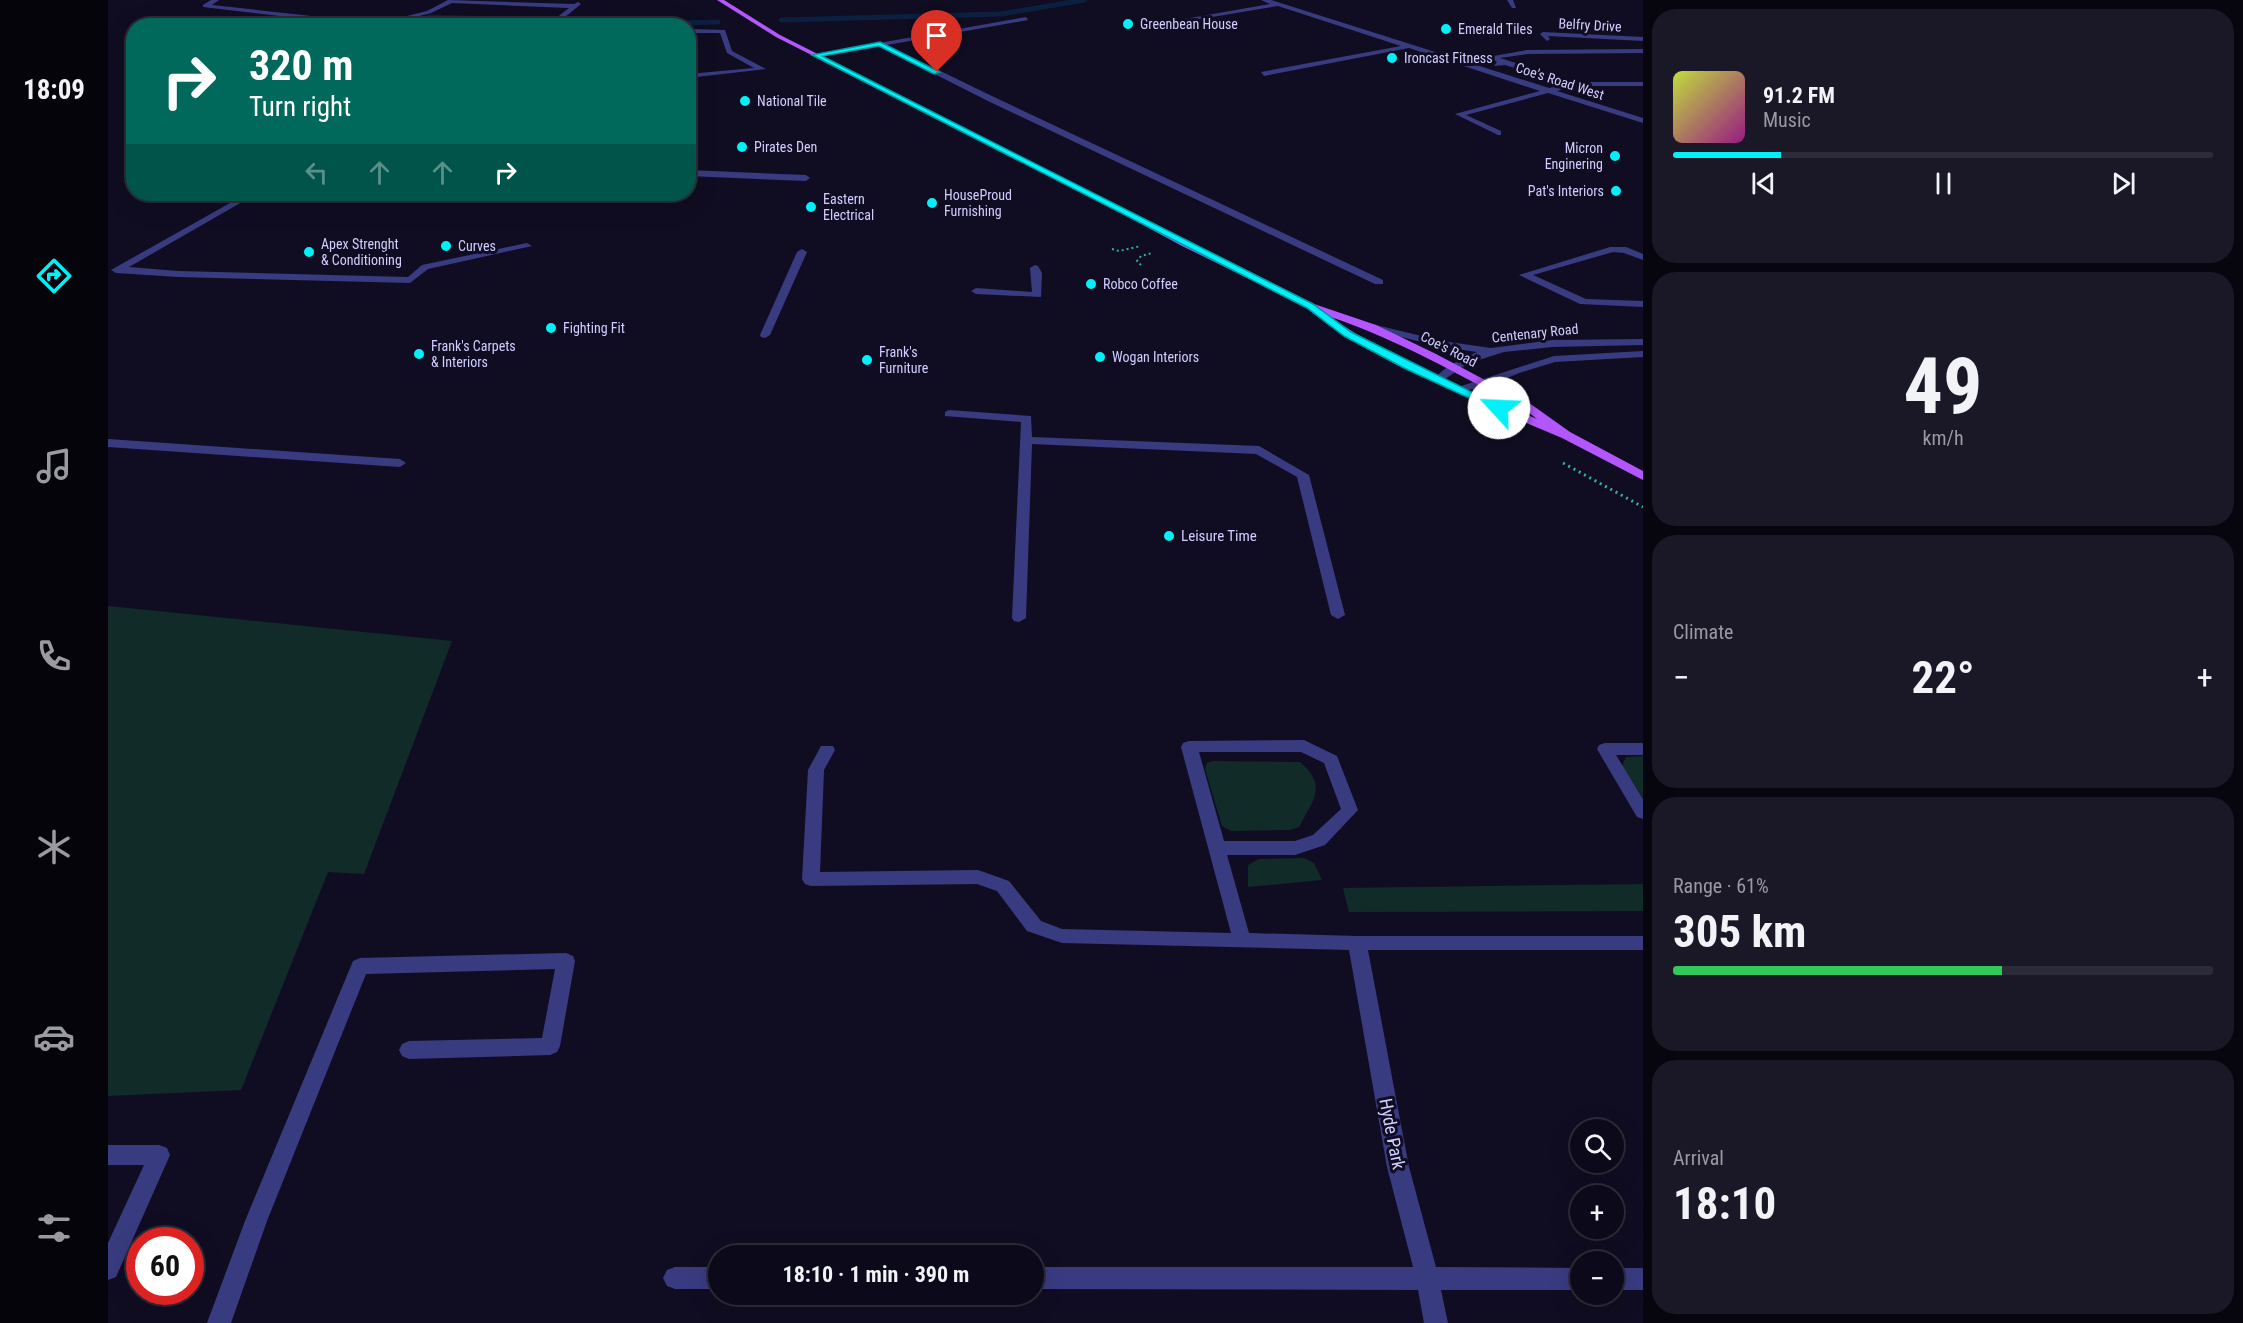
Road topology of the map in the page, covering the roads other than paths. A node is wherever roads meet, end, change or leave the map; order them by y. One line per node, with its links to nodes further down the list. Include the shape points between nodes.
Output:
1 (216, 0): 10 (street, via 205,6)
2 (452, 0): 8 (street); 11 (street)
3 (583, 0): 8 (street)
4 (720, 0): 21 (main road, Coe's Road)
5 (1264, 0): 7 (street, Coe's Road West)
6 (1510, 0): 9 (street)
7 (1276, 5): 14 (street); 19 (street, Coe's Road West)
8 (575, 6): 12 (street)
9 (1514, 7)
10 (312, 18)
11 (406, 18)
12 (560, 18)
13 (1026, 20): 18 (street)
14 (1182, 20)
15 (696, 31): 25 (street, via 723,31 729,52 762,69)
16 (1546, 39): 17 (street, Belfry Drive, via 1543,34)
17 (1643, 39)
18 (880, 44): 21 (street); 39 (street)
19 (1408, 46): 23 (street, Coe's Road West); 24 (street)
20 (1643, 51): 22 (street, via 1527,52 1492,57)
21 (815, 55): 42 (main road, Coe's Road)
22 (1505, 63): 23 (street); 26 (street)
23 (1481, 68): 28 (street, Coe's Road West)
24 (1264, 74)
25 (696, 76)
26 (1575, 84): 27 (street); 28 (street)
27 (1643, 84)
28 (1549, 90): 29 (street, Coe's Road West); 30 (street, via 1459,114)
29 (1643, 121)
30 (1498, 133)
31 (696, 173): 32 (street)
32 (806, 177)
33 (239, 201): 38 (street)
34 (527, 246): 38 (street, via 425,267 410,280)
35 (802, 252): 44 (street)
36 (1643, 257): 41 (street, via 1613,249 1524,275 1584,302)
37 (1035, 268): 40 (street, via 1037,295)
38 (112, 272)
39 (1379, 282)
40 (976, 291)
41 (1643, 304)
42 (1310, 306): 43 (main road, Coe's Road); 49 (main road, Coe's Road, via 1348,334)
43 (1372, 327): 46 (street, via 1442,344); 48 (main road, Coe's Road)
44 (765, 335)
45 (1643, 342): 46 (street, Centenary Road, via 1588,342)
46 (1493, 351): 48 (street, Centenary Road)
47 (1643, 354): 50 (street, Centenary Road, via 1554,358)
48 (1454, 368): 49 (street, Centenary Road); 50 (main road, Coe's Road)
49 (1439, 380): 51 (main road, Coe's Road)
50 (1485, 384): 51 (street, Centenary Road); 53 (main road, Coe's Road, via 1528,407)
51 (1458, 389): 53 (main road, Coe's Road)
52 (950, 414): 54 (street, via 1027,419)
53 (1566, 435): 57 (main road, Coe's Road)
54 (1026, 440): 58 (street, via 1259,450 1303,476); 59 (street)
55 (108, 443): 56 (street)
56 (400, 463)
57 (1643, 476)
58 (1338, 615)
59 (1019, 618)
60 (1643, 749): 62 (street, via 1605,749)
61 (827, 750): 64 (street, via 816,770 812,879 978,877 1003,886 1034,926 1062,936)
62 (1643, 813)
63 (1217, 848): 63 (street, via 1189,747 1304,746 1331,760 1350,810 1319,840 1295,848); 64 (street)
64 (1242, 940): 65 (street)
65 (1357, 943): 66 (street); 73 (street, Hyde Park, via 1398,1167)
66 (1643, 943)
67 (409, 1050): 77 (street, via 550,1046 566,961 360,966 256,1221)
68 (108, 1155): 69 (street, via 159,1155)
69 (108, 1269)
70 (675, 1278): 71 (street)
71 (708, 1278)
72 (1044, 1278): 73 (street)
73 (1427, 1278): 74 (street); 78 (street, Hyde Park)
74 (1570, 1279)
75 (1624, 1279): 76 (street)
76 (1643, 1279)
77 (219, 1323)
78 (1436, 1323)

